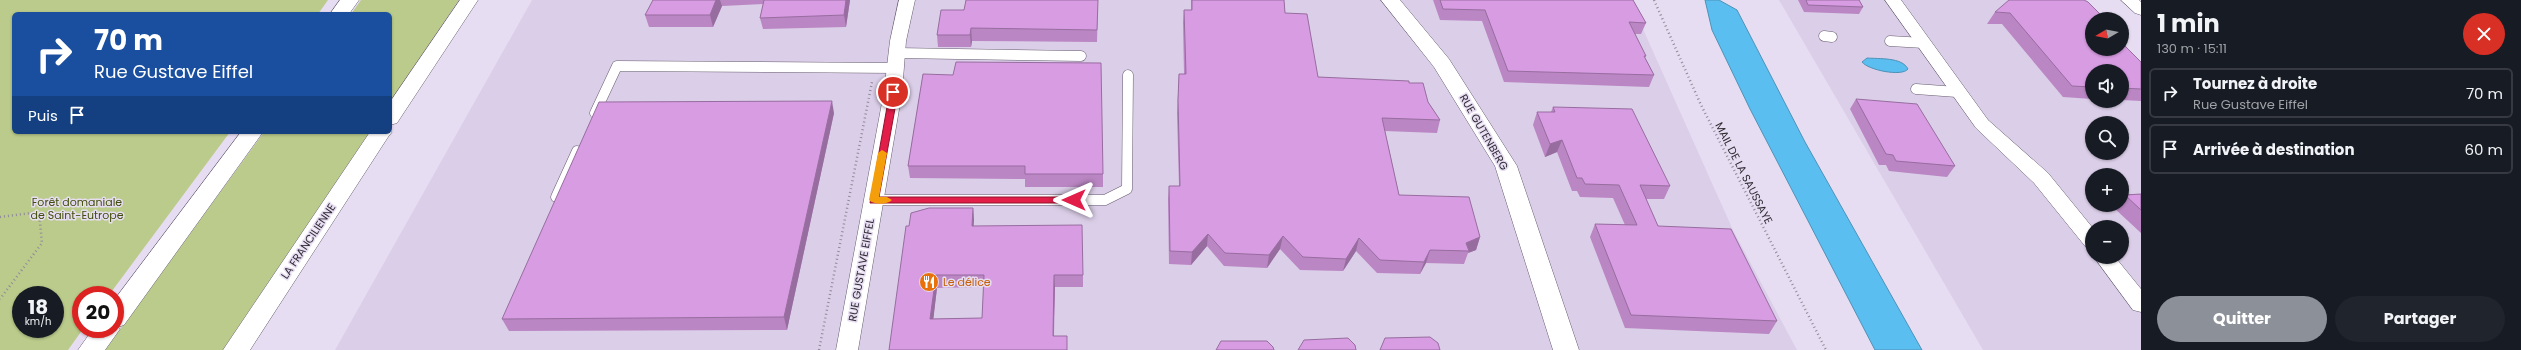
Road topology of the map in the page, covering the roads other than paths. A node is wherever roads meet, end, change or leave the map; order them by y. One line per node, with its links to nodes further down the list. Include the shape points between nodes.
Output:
1 (350, 0): 8 (main road)
2 (469, 0): 16 (main road)
3 (907, 0): 12 (street, RUE GUSTAVE EIFFEL)
4 (1390, 0): 31 (main road, RUE GUTENBERG, via 1442,63 1476,113 1506,166)
5 (1893, 0): 10 (street)
6 (2129, 0): 7 (street)
7 (2141, 10)
8 (341, 12)
9 (1890, 41): 10 (lane)
10 (1924, 43): 15 (street)
11 (1081, 56): 12 (lane)
12 (896, 60): 17 (lane, via 875,68 617,66); 22 (street, RUE GUSTAVE EIFFEL, via 893,92)
13 (1128, 75): 22 (lane, via 1127,189 1119,195 1105,200)
14 (1916, 89): 15 (lane)
15 (1958, 92): 23 (street, via 1982,124 2054,192)
16 (392, 115)
17 (591, 122)
18 (251, 134): 26 (main road)
19 (380, 134): 29 (main road, LA FRANCILIENNE)
20 (582, 142): 21 (lane)
21 (556, 197)
22 (874, 200): 30 (street, RUE GUSTAVE EIFFEL)
23 (2085, 232)
24 (2110, 264): 25 (street)
25 (2141, 304)
26 (124, 306)
27 (100, 338): 28 (main road)
28 (91, 350)
29 (236, 350)
30 (847, 350)
31 (1566, 350)

